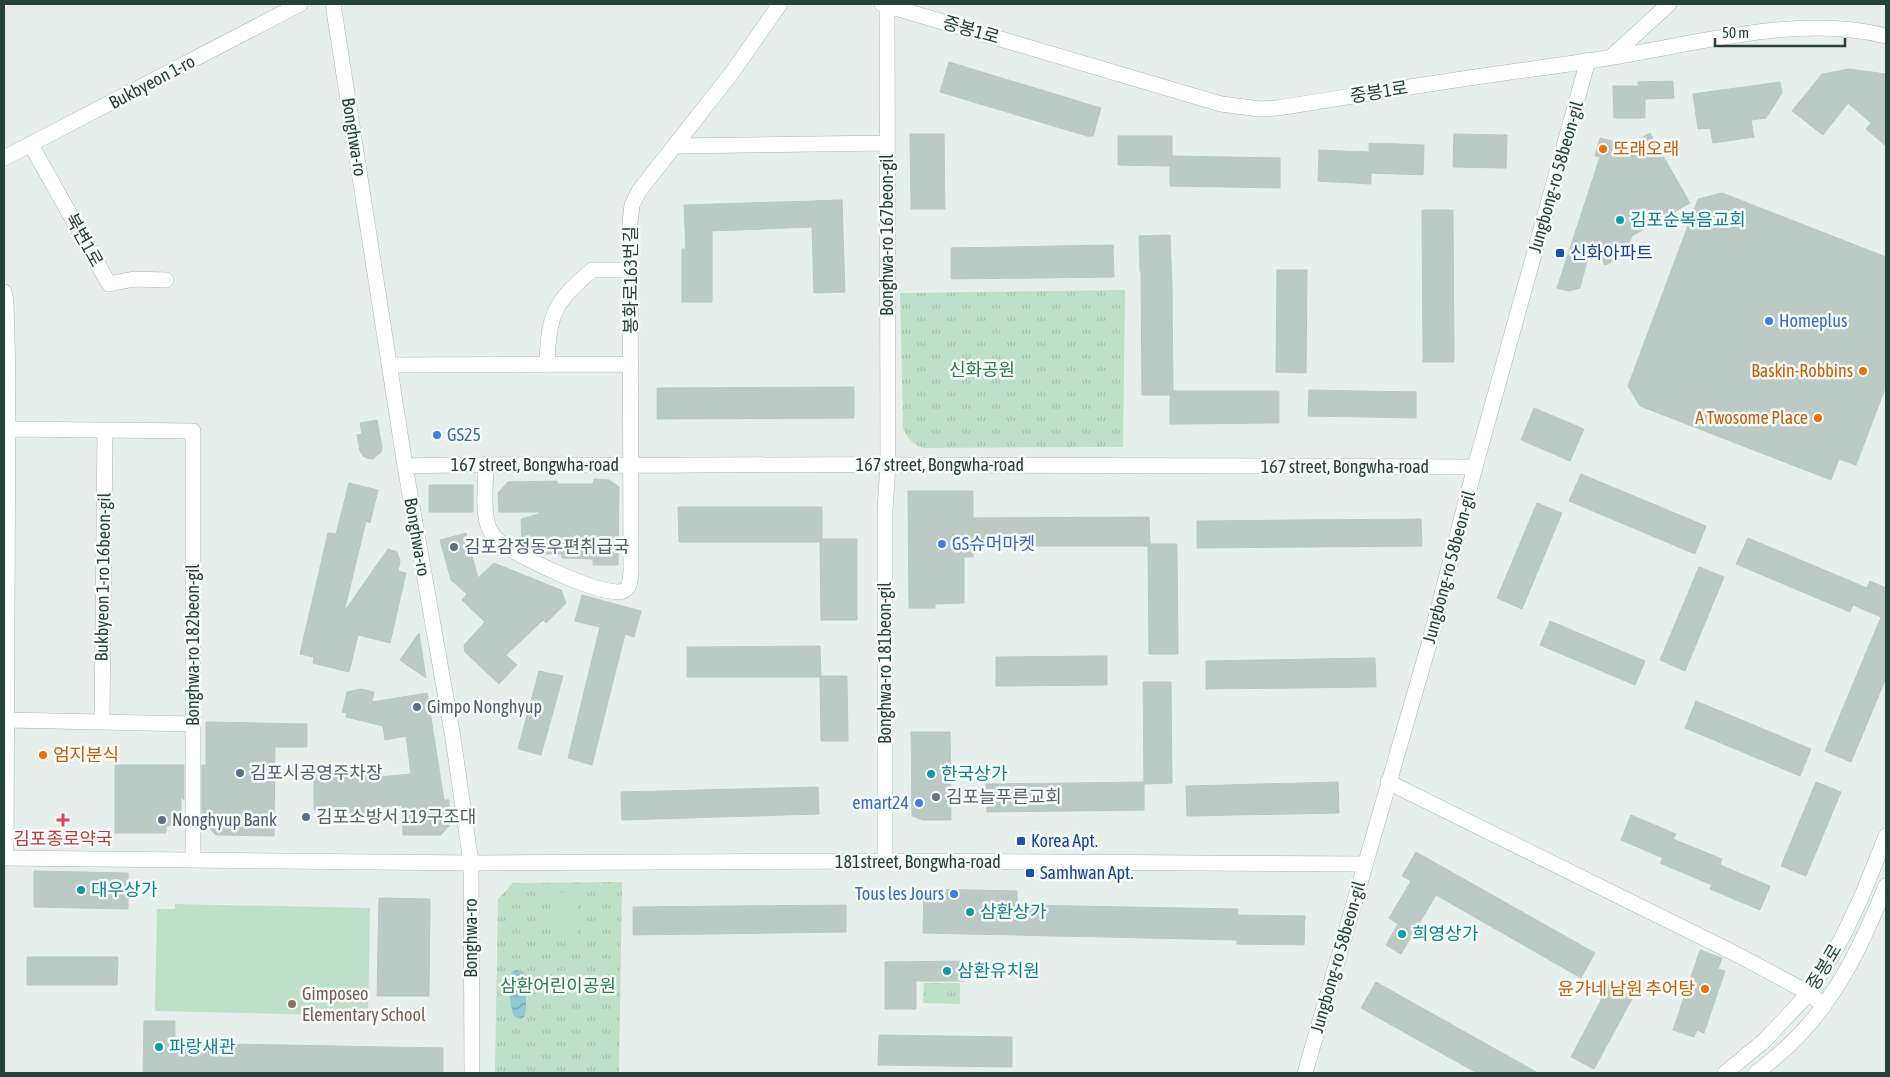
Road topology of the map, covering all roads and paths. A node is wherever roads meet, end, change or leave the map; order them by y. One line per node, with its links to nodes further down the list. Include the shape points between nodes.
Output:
1 (300, 4): 10 (street, Bukbyeon 1-ro)
2 (333, 4): 17 (street, Bonghwa-ro)
3 (780, 4): 11 (street, 봉화로163번길, via 732,74)
4 (885, 4): 8 (street, 중봉1로, via 1221,104 1260,109); 9 (street, Bonghwa-ro 167beon-gil)
5 (1669, 4): 7 (street)
6 (1886, 36): 7 (street, 중봉1로, via 1840,29 1796,29)
7 (1611, 57): 8 (street, 중봉1로)
8 (1588, 60): 25 (street, Jungbong-ro 58beon-gil)
9 (887, 143): 11 (street); 22 (street, Bonghwa-ro 167beon-gil)
10 (31, 145): 12 (street, Bukbyeon 1-ro); 14 (street, 북변1로, via 108,284 134,279)
11 (674, 146): 13 (street, 봉화로163번길, via 634,198 630,223)
12 (4, 158)
13 (630, 270): 16 (street, via 592,270 570,289 552,317); 18 (street, 봉화로163번길)
14 (166, 280)
15 (4, 292): 19 (street)
16 (547, 363): 17 (street); 18 (street)
17 (389, 364): 23 (street, Bonghwa-ro)
18 (631, 364): 24 (street, 봉화로163번길)
19 (6, 429): 20 (street); 26 (street)
20 (105, 431): 27 (street, Bukbyeon 1-ro 16beon-gil); 28 (street, Bonghwa-ro 182beon-gil, via 192,431)
21 (486, 464): 23 (street, 167 street, Bongwha-road); 24 (street, 167 street, Bongwha-road); 24 (street, 봉화로163번길, via 488,527 502,545 549,570 610,591 622,592 630,584 631,571)
22 (888, 464): 24 (street, 167 street, Bongwha-road); 25 (street, 167 street, Bongwha-road); 33 (street, Bonghwa-ro 181beon-gil)
23 (405, 466): 34 (street, Bonghwa-ro, via 453,738)
24 (630, 466)
25 (1475, 467): 29 (street, Jungbong-ro 58beon-gil, via 1429,644)
26 (8, 720): 27 (street); 31 (street)
27 (102, 722): 28 (street)
28 (192, 724): 32 (street, Bonghwa-ro 182beon-gil)
29 (1388, 782): 35 (street, Jungbong-ro 58beon-gil); 37 (street, via 1728,950)
30 (1886, 836): 37 (street, 중봉로, via 1842,938)
31 (5, 858): 32 (street)
32 (193, 860): 34 (street)
33 (885, 861): 34 (street, 181street, Bongwha-road); 35 (street, 181street, Bongwha-road)
34 (471, 863): 39 (street, Bonghwa-ro)
35 (1365, 864): 40 (street, Jungbong-ro 58beon-gil)
36 (1886, 886): 38 (street, via 1862,939)
37 (1808, 993): 38 (street); 41 (street, 중봉로, via 1765,1040)
38 (1824, 1006): 42 (street)
39 (472, 1073)
40 (1305, 1073)
41 (1725, 1073)
42 (1756, 1073)

